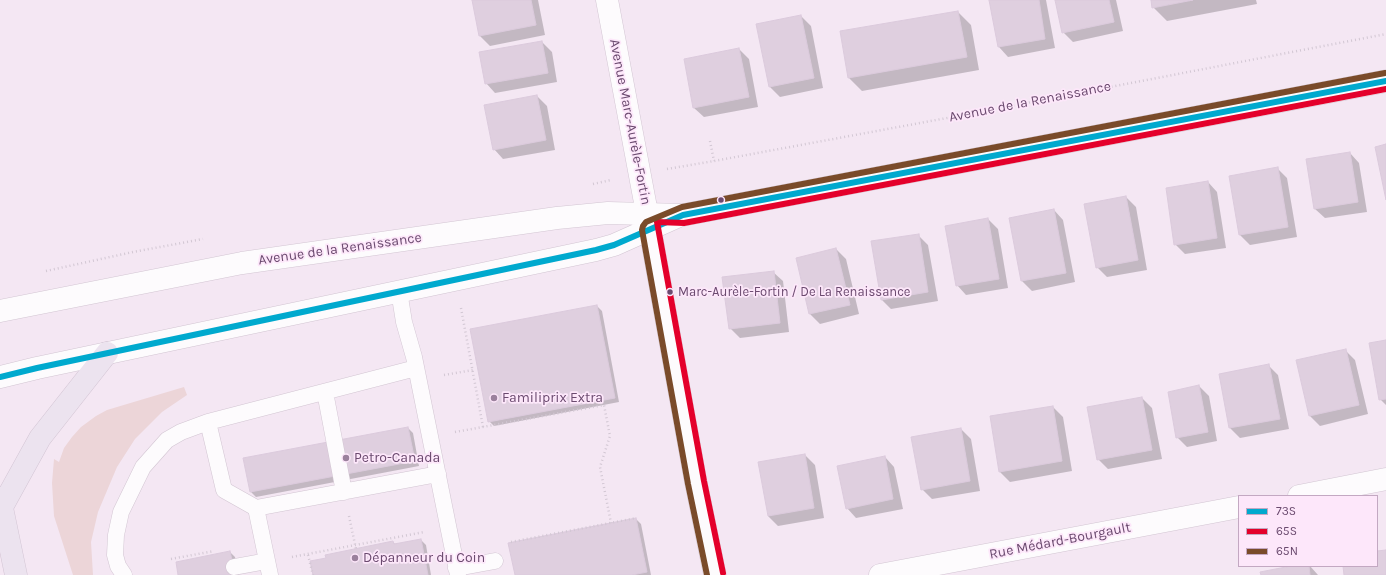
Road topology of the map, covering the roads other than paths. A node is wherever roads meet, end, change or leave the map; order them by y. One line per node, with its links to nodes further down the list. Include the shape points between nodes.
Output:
1 (607, 0): 3 (street, Avenue Marc-Aurèle-Fortin)
2 (1386, 81): 3 (street, Avenue de la Renaissance)
3 (649, 221): 4 (street, Avenue de la Renaissance, via 614,245); 5 (street, Avenue de la Renaissance, via 608,213 557,218 280,257); 24 (street, Avenue Marc-Aurèle-Fortin, via 696,483)
4 (400, 291): 6 (street, Avenue de la Renaissance); 7 (lane, via 404,322)
5 (0, 310)
6 (106, 353): 8 (street, Avenue de la Renaissance); 15 (highway, via 40,438)
7 (416, 368): 9 (lane); 11 (lane)
8 (0, 377)
9 (325, 392): 10 (lane); 13 (lane)
10 (208, 422): 17 (lane, via 224,490); 23 (lane, via 167,440 143,467 121,512 116,535 115,555)
11 (438, 474): 13 (lane); 21 (lane)
12 (1386, 479): 14 (street)
13 (344, 492): 17 (lane)
14 (1304, 495)
15 (1, 503): 22 (highway)
16 (1238, 507): 25 (street, Rue Médard-Bourgault)
17 (256, 508): 20 (lane)
18 (495, 561): 21 (lane)
19 (234, 567): 20 (lane)
20 (269, 568)
21 (457, 571)
22 (16, 575)
23 (124, 575)
24 (716, 575)
25 (880, 575)

